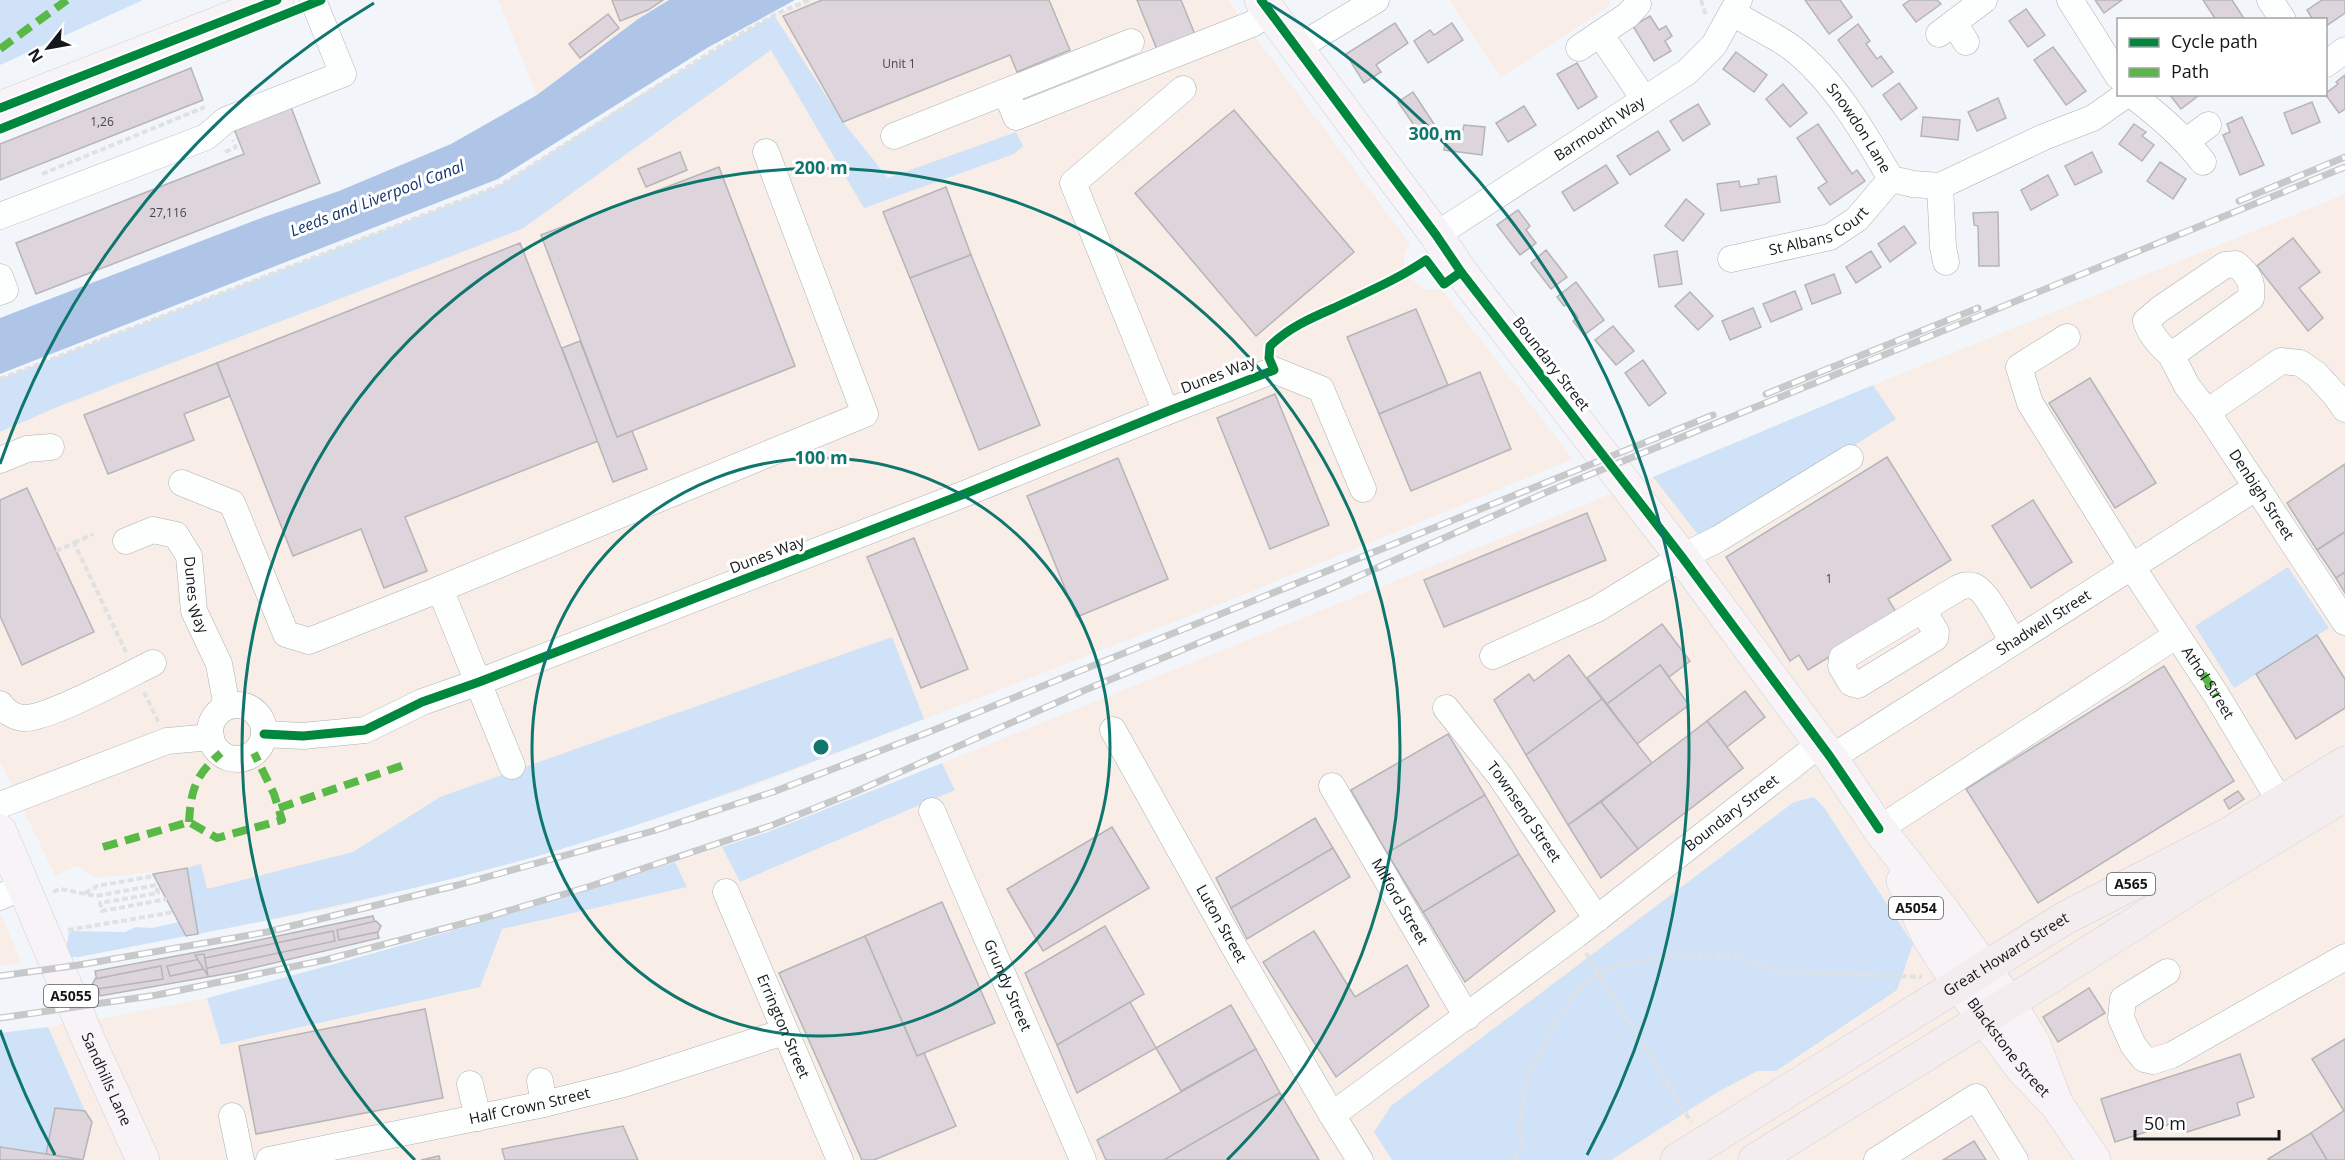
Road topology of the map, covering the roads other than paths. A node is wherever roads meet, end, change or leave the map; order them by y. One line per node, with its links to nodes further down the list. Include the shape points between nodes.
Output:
1 (278, 0): 22 (main road)
2 (313, 0): 30 (street, via 343,74 226,120 206,137)
3 (1376, 0): 13 (street)
4 (1984, 0): 11 (street)
5 (2070, 0): 16 (street)
6 (2270, 0): 10 (street)
7 (1638, 4): 21 (street, via 1590,41)
8 (1266, 6): 13 (main road, Boundary Street / A5054); 18 (street, via 1252,24 1016,117)
9 (1736, 6): 21 (street, Barmouth Way, via 1714,45 1687,72); 28 (street, Snowdon Lane, via 1816,68 1867,138)
10 (2282, 18)
11 (1953, 33)
12 (1131, 42): 18 (street)
13 (1297, 48): 31 (main road, Boundary Street / A5054)
14 (2345, 50): 15 (street)
15 (2327, 63)
16 (2117, 74)
17 (1183, 89): 39 (street, via 1073,183)
18 (1006, 92): 24 (street)
19 (2126, 96): 29 (street, via 2093,118)
20 (2132, 96): 25 (street)
21 (1644, 99): 31 (street, Barmouth Way)
22 (0, 108)
23 (2208, 125): 25 (street)
24 (894, 136)
25 (2187, 141): 27 (street)
26 (766, 152): 50 (street, via 865,414)
27 (2203, 162)
28 (1891, 179): 29 (street, Snowdon Lane); 32 (street, St Albans Court, via 1857,219 1830,237)
29 (1940, 186): 33 (street)
30 (0, 216)
31 (1436, 235): 48 (main road, Boundary Street / A5054)
32 (1731, 259)
33 (1946, 262)
34 (0, 277): 35 (street, via 5,290)
35 (0, 292)
36 (2067, 337): 49 (street, Athol Street, via 2019,367 2030,403)
37 (2176, 352): 40 (street, Denbigh Street, via 2173,359 2177,370)
38 (2345, 409): 40 (street, via 2316,374 2300,363 2281,361)
39 (1166, 412): 46 (street, Dunes Way, via 1274,370 1321,389); 57 (street, Dunes Way)
40 (2207, 412): 45 (street, Denbigh Street)
41 (51, 447): 43 (street, via 27,449)
42 (1850, 458): 48 (street)
43 (0, 460)
44 (182, 483): 50 (street, via 232,503 286,634 309,641)
45 (2257, 487): 49 (street, Shadwell Street); 52 (street, Denbigh Street)
46 (1363, 489)
47 (126, 541): 59 (street, Dunes Way, via 153,530 176,535 189,556 194,611 219,664)
48 (1682, 557): 55 (street, via 1597,609); 64 (main road, Boundary Street / A5054)
49 (2132, 567): 53 (street, Athol Street); 54 (street, Shadwell Street)
50 (440, 589): 57 (street)
51 (1923, 609): 54 (street, via 1958,588 1975,586)
52 (2345, 622)
53 (2176, 635): 69 (street, Athol Street); 72 (street)
54 (2013, 642): 64 (street, Shadwell Street)
55 (1493, 656)
56 (144, 667): 58 (street, via 46,713 23,718 4,710)
57 (479, 682): 62 (street, Dunes Way, via 422,702 365,730 303,736); 66 (street)
58 (0, 704)
59 (227, 707): 62 (street, via 252,709 262,722); 63 (street, via 214,719)
60 (1446, 708): 76 (street, Townsend Street, via 1500,776)
61 (1113, 730): 83 (street, Luton Street)
62 (264, 734): 63 (street, via 254,753 238,759 221,753)
63 (211, 737): 70 (street, via 167,741)
64 (1825, 751): 72 (main road, Blackstone Street / A5054); 76 (street, Boundary Street)
65 (2345, 763): 69 (highway, Great Howard Street / A565)
66 (512, 766)
67 (1332, 786): 80 (street, Milford Street)
68 (2345, 795): 79 (highway, Great Howard Street / A565, via 2197,884)
69 (2281, 802): 79 (highway, Great Howard Street / A565, via 2227,835 2065,918)
70 (0, 805)
71 (932, 811): 92 (street, Grundy Street)
72 (1879, 829): 79 (main road, Blackstone Street / A5054, via 1928,936)
73 (0, 831): 75 (main road, Sandhills Lane / A5055)
74 (726, 892): 81 (street, Errington Street)
75 (18, 895): 88 (main road, Sandhills Lane / A5055, via 46,937)
76 (1597, 919): 80 (street, Boundary Street)
77 (2345, 957): 78 (street, via 2172,1055 2153,1061 2144,1059 2133,1045 2121,1018 2123,999)
78 (2167, 972)
79 (1984, 993): 93 (highway, Great Howard Street / A565, via 1754,1112); 94 (highway, Great Howard Street / A565); 97 (main road, Blackstone Street / A5054, via 2034,1044 2057,1105)
80 (1467, 1017): 83 (street, Boundary Street)
81 (784, 1032): 85 (street, Half Crown Street, via 624,1084 542,1092); 91 (street, Errington Street)
82 (470, 1084): 85 (street)
83 (1332, 1115): 87 (street)
84 (232, 1116): 89 (street)
85 (478, 1118): 86 (street, Half Crown Street)
86 (318, 1155): 90 (street, Half Crown Street)
87 (1356, 1156)
88 (143, 1160)
89 (241, 1160)
90 (269, 1160)
91 (840, 1160)
92 (1083, 1160)
93 (1677, 1160)
94 (1755, 1160)
95 (1877, 1160): 96 (street, via 1976,1097)
96 (2015, 1160)
97 (2094, 1160)

